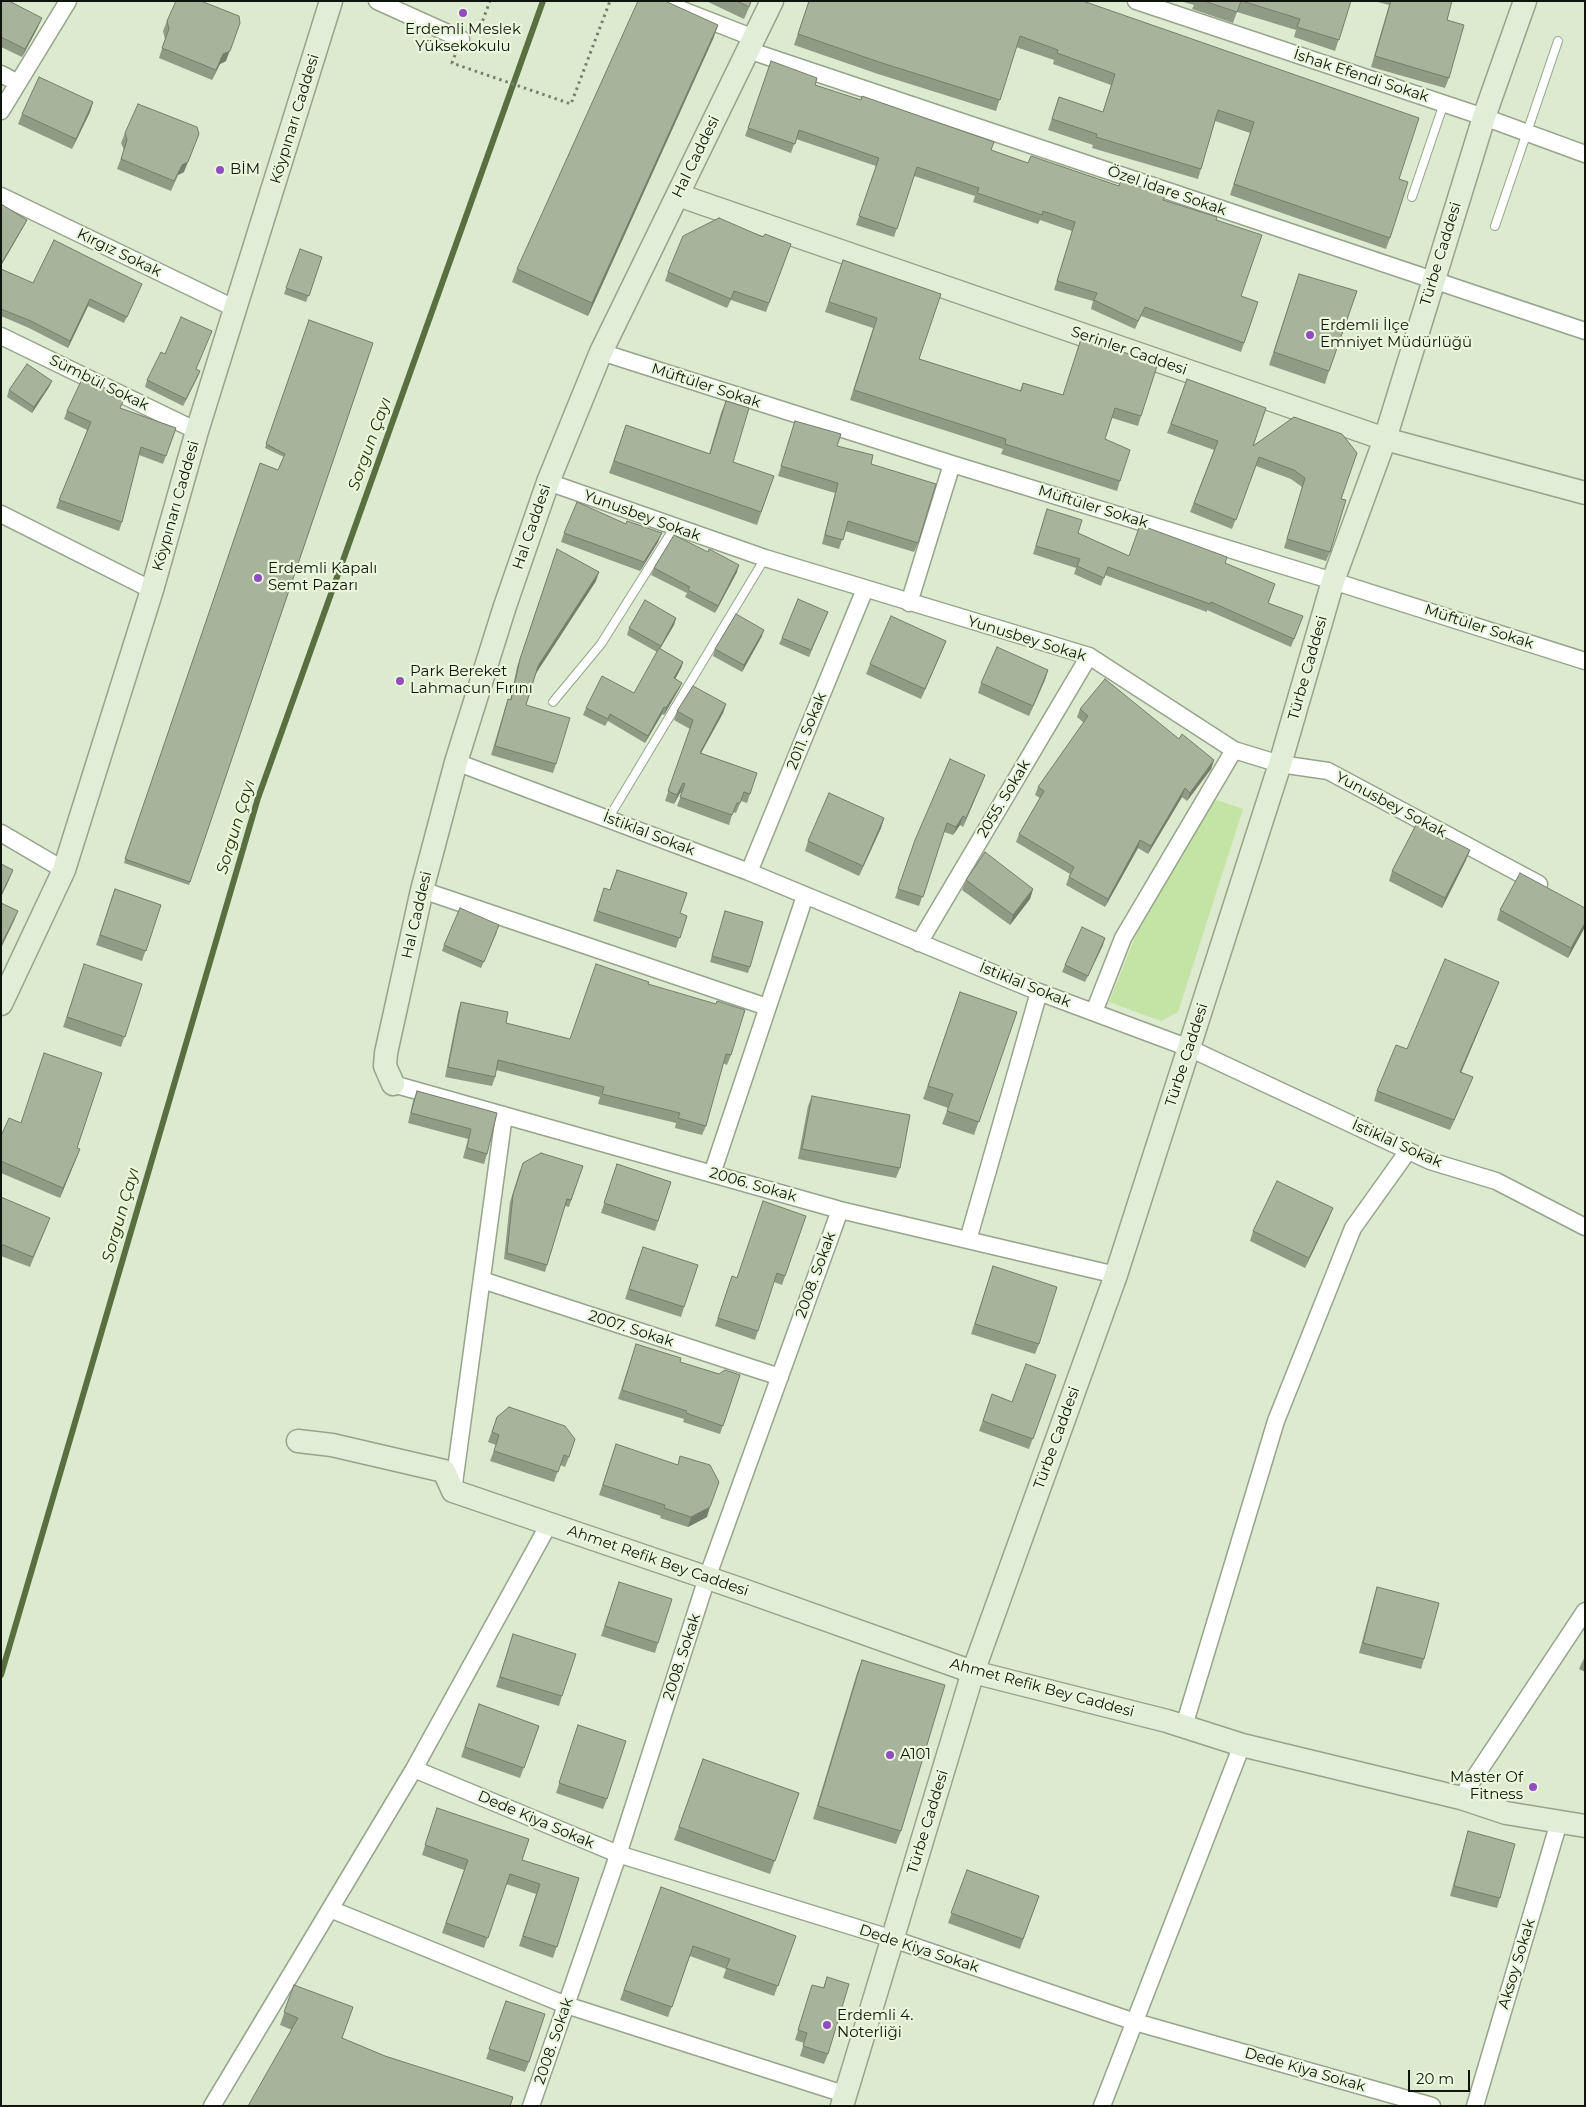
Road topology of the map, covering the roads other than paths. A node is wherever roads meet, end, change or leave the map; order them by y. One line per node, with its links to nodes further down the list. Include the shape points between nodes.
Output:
1 (68, 1): 12 (street)
2 (331, 1): 23 (street, Köypınarı Caddesi)
3 (377, 1): 8 (street)
4 (658, 1): 10 (street, Özel İdare Sokak)
5 (772, 1): 10 (street, Hal Caddesi)
6 (1136, 1): 13 (street, İshak Efendi Sokak)
7 (1525, 1): 15 (street, Türbe Caddesi)
8 (461, 38)
9 (1558, 42): 16 (lane)
10 (751, 44): 18 (street, Hal Caddesi); 22 (street, Özel İdare Sokak)
11 (1, 74): 12 (street)
12 (18, 83): 14 (street)
13 (1444, 103): 15 (street, İshak Efendi Sokak); 20 (lane)
14 (1, 111)
15 (1484, 117): 16 (street, İshak Efendi Sokak); 22 (street, Türbe Caddesi)
16 (1526, 132): 17 (street, İshak Efendi Sokak); 21 (lane)
17 (1585, 154)
18 (678, 195): 26 (street, Hal Caddesi); 28 (street, Serinler Caddesi)
19 (1, 196): 23 (street, Kırgız Sokak)
20 (1412, 197)
21 (1495, 226)
22 (1433, 280): 24 (street, Özel İdare Sokak); 28 (street, Türbe Caddesi)
23 (236, 309): 27 (street, Köypınarı Caddesi)
24 (1585, 331)
25 (1, 336): 27 (street, Sümbül Sokak)
26 (601, 352): 29 (street, Müftüler Sokak); 30 (street, Hal Caddesi)
27 (197, 431): 36 (street, Köypınarı Caddesi)
28 (1385, 439): 31 (street, Serinler Caddesi); 35 (street, Türbe Caddesi)
29 (952, 464): 35 (street, Müftüler Sokak); 38 (street)
30 (548, 482): 33 (street, Yunusbey Sokak); 43 (street, Hal Caddesi)
31 (1585, 493)
32 (1, 514): 36 (street)
33 (674, 528): 34 (street, Yunusbey Sokak); 41 (lane, via 601,644)
34 (765, 558): 37 (street, Yunusbey Sokak); 45 (lane)
35 (1333, 581): 40 (street, Müftüler Sokak); 44 (street, Türbe Caddesi)
36 (152, 590): 47 (street, Köypınarı Caddesi)
37 (865, 590): 38 (street, Yunusbey Sokak); 48 (street, 2011. Sokak)
38 (909, 603): 39 (street, Yunusbey Sokak)
39 (1089, 656): 42 (street, Yunusbey Sokak); 52 (street, 2055. Sokak)
40 (1585, 661)
41 (553, 702)
42 (1234, 750): 44 (street, Yunusbey Sokak); 56 (street, via 1123,938)
43 (456, 762): 45 (street, İstiklal Sokak); 49 (street, Hal Caddesi)
44 (1280, 764): 50 (street, Yunusbey Sokak, via 1328,772); 57 (street, Türbe Caddesi)
45 (608, 819): 48 (street, İstiklal Sokak)
46 (1, 833): 47 (street)
47 (64, 870): 54 (street, Köypınarı Caddesi)
48 (749, 872): 51 (street, İstiklal Sokak)
49 (422, 890): 55 (street); 58 (street, Hal Caddesi, via 386,1053 385,1066)
50 (1550, 890)
51 (805, 896): 52 (street, İstiklal Sokak); 55 (street)
52 (919, 943): 53 (street, İstiklal Sokak)
53 (1039, 992): 56 (street, İstiklal Sokak); 64 (street)
54 (1, 1004)
55 (767, 1007): 61 (street)
56 (1094, 1012): 57 (street, İstiklal Sokak)
57 (1189, 1048): 60 (street, İstiklal Sokak); 65 (street, Türbe Caddesi)
58 (393, 1084): 59 (street, 2006. Sokak)
59 (504, 1115): 61 (street, 2006. Sokak); 66 (street)
60 (1408, 1151): 63 (street, İstiklal Sokak, via 1496,1182); 74 (street, via 1353,1228 1276,1421)
61 (712, 1174): 62 (street, 2006. Sokak)
62 (840, 1210): 64 (street, 2006. Sokak); 67 (street, 2008. Sokak)
63 (1585, 1227)
64 (968, 1240): 65 (street, 2006. Sokak)
65 (1116, 1275): 73 (street, Türbe Caddesi)
66 (482, 1280): 67 (street, 2007. Sokak); 69 (street)
67 (780, 1377): 71 (street, 2008. Sokak)
68 (298, 1441): 69 (street, via 332,1445 444,1471)
69 (454, 1491): 70 (street, Ahmet Refik Bey Caddesi)
70 (549, 1524): 71 (street, Ahmet Refik Bey Caddesi); 76 (street)
71 (707, 1578): 73 (street, Ahmet Refik Bey Caddesi); 80 (street, 2008. Sokak)
72 (1585, 1611): 77 (street)
73 (973, 1672): 74 (street, Ahmet Refik Bey Caddesi); 82 (street, Türbe Caddesi)
74 (1184, 1726): 75 (street, Ahmet Refik Bey Caddesi)
75 (1242, 1744): 77 (street, Ahmet Refik Bey Caddesi); 84 (street)
76 (414, 1769): 80 (street, Dede Kiya Sokak); 81 (street)
77 (1461, 1798): 78 (street, Ahmet Refik Bey Caddesi, via 1506,1813)
78 (1559, 1822): 79 (street, Ahmet Refik Bey Caddesi); 90 (street, Aksoy Sokak)
79 (1585, 1826)
80 (618, 1854): 82 (street, Dede Kiya Sokak); 83 (street, 2008. Sokak)
81 (330, 1909): 83 (street); 86 (street)
82 (893, 1939): 84 (street, Dede Kiya Sokak); 85 (street, Türbe Caddesi)
83 (566, 2005): 85 (street); 87 (street, 2008. Sokak)
84 (1135, 2022): 88 (street); 89 (street, Dede Kiya Sokak)
85 (843, 2100)
86 (212, 2106)
87 (531, 2106)
88 (1102, 2106)
89 (1432, 2106)
90 (1475, 2106)

